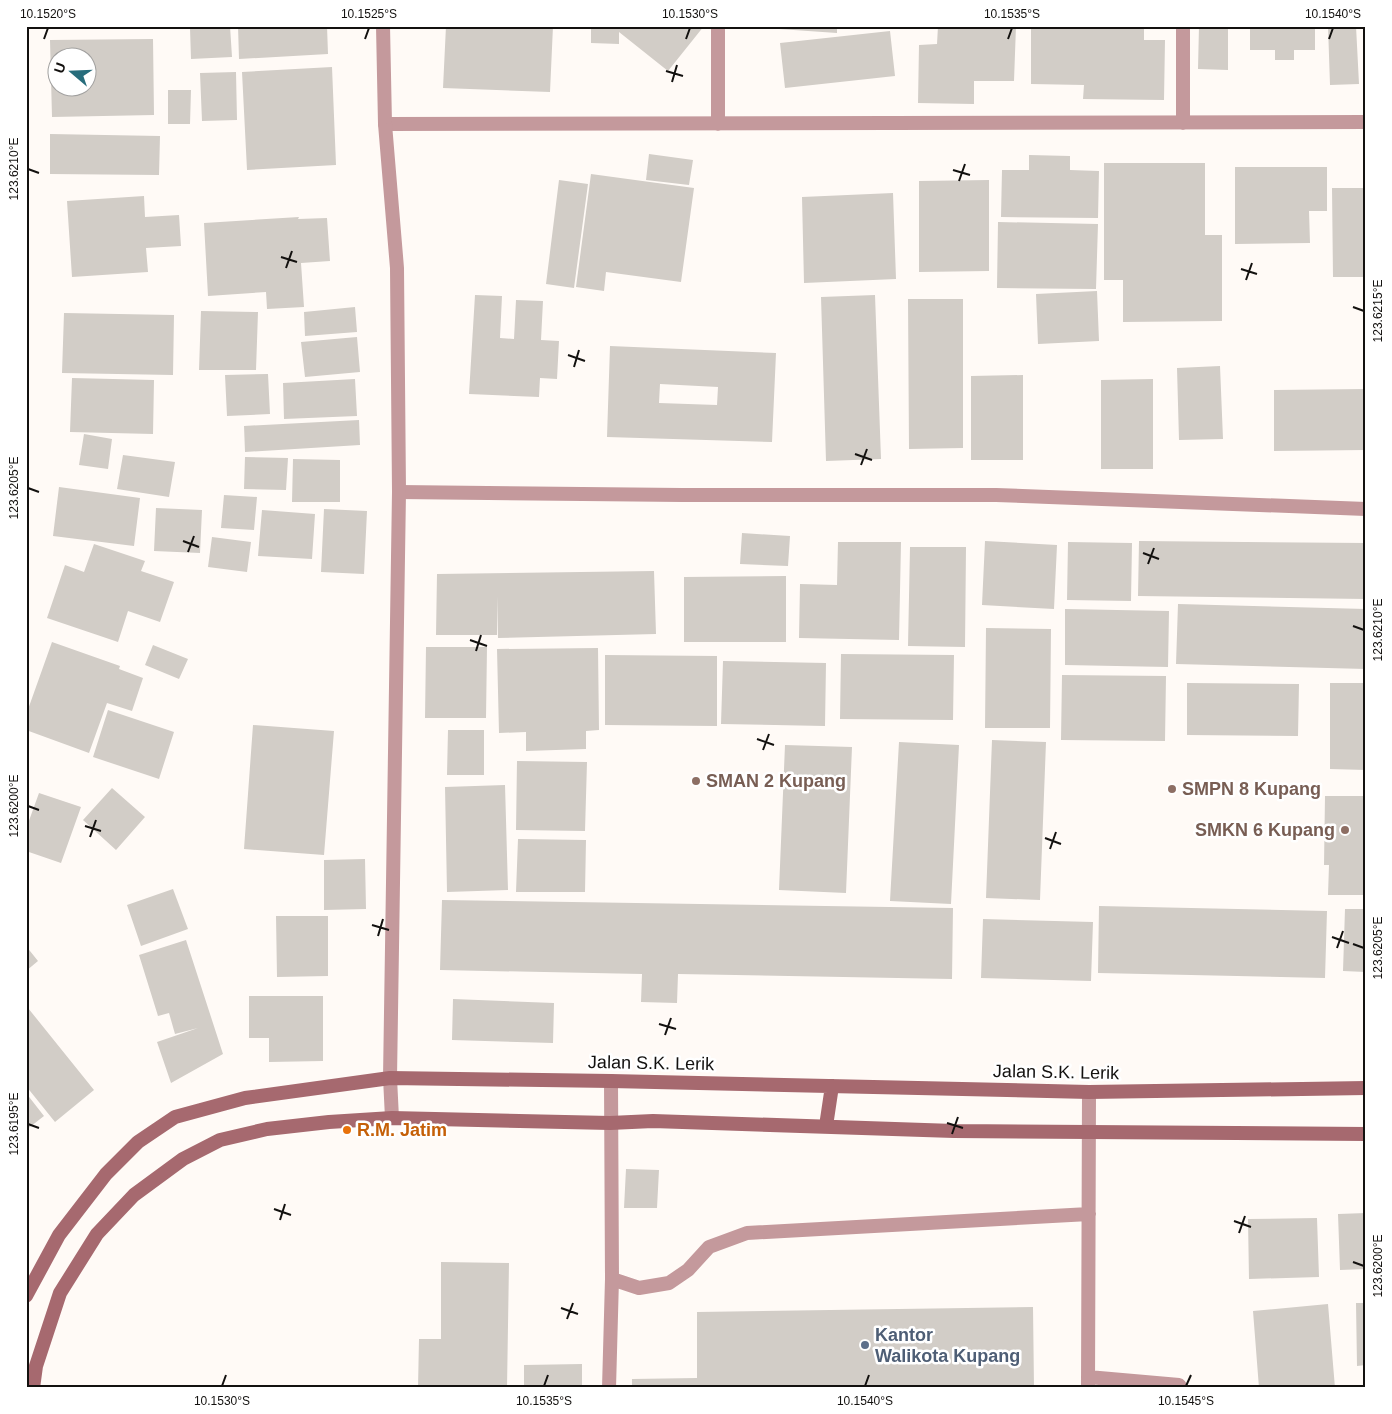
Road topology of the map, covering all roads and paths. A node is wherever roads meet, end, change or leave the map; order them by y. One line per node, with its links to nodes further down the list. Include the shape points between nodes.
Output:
1 (383, 26): 6 (street)
2 (718, 26): 7 (street)
3 (1183, 26): 4 (street)
4 (1183, 122): 5 (street); 7 (street)
5 (1366, 122)
6 (385, 124): 7 (street); 8 (street, via 397,268)
7 (718, 124)
8 (400, 492): 9 (street, via 996,494); 10 (street)
9 (1366, 509)
10 (390, 1078): 11 (main road, Jalan S.K. Lerik); 15 (street); 22 (main road, Jalan S.K. Lerik, via 245,1098 175,1117 138,1142 106,1174 59,1235)
11 (610, 1081): 12 (main road, Jalan S.K. Lerik); 16 (street)
12 (832, 1086): 14 (main road, Jalan S.K. Lerik); 17 (main road)
13 (1366, 1088): 14 (main road, Jalan S.K. Lerik)
14 (1089, 1092): 18 (street)
15 (392, 1118): 16 (main road); 24 (main road, via 268,1129 220,1140 183,1159 134,1195 97,1234 60,1293 36,1366)
16 (610, 1122): 17 (main road); 21 (street)
17 (826, 1126): 18 (main road, via 954,1132)
18 (1090, 1132): 19 (main road); 20 (street)
19 (1366, 1134)
20 (1089, 1214): 21 (street, via 746,1232 709,1247 688,1270 669,1283 639,1288); 23 (street)
21 (612, 1279): 25 (street)
22 (26, 1296)
23 (1088, 1382): 26 (street, via 1179,1384)
24 (33, 1388)
25 (609, 1388)
26 (1181, 1388)

